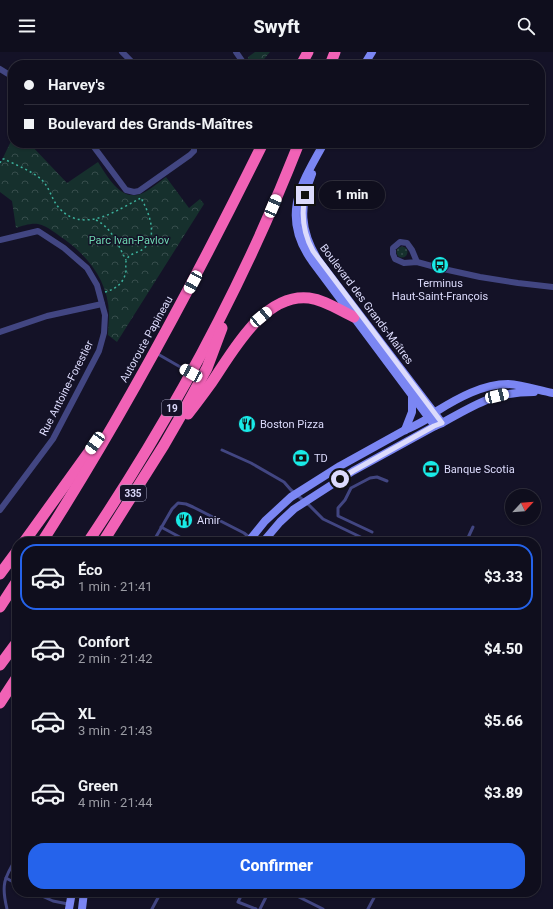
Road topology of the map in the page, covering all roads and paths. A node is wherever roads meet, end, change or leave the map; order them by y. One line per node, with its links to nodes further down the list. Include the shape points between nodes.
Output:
1 (122, 52): 2 (street)
2 (130, 60)
3 (95, 148): 10 (street, via 126,190)
4 (194, 148): 10 (street, via 190,156)
5 (260, 148): 24 (highway, Autoroute Papineau)
6 (297, 148): 18 (highway, 19)
7 (321, 148): 22 (street, Boulevard des Grands-Maîtres, via 298,194 296,224 306,253)
8 (322, 148): 29 (street, Boulevard des Grands-Maîtres, via 304,201 304,222 308,241 318,260)
9 (0, 163): 12 (path, via 4,159 40,179 65,214 79,219)
10 (139, 191): 11 (path)
11 (141, 198): 12 (path); 15 (path, via 146,208 151,237 146,246)
12 (96, 220): 14 (path, via 112,232)
13 (0, 240): 20 (street, Rue Antoine-Forestier, via 38,231 64,248 87,268)
14 (123, 255): 15 (path); 16 (path)
15 (131, 255): 16 (path)
16 (126, 260): 20 (path, via 124,276 119,285)
17 (417, 262): 19 (street, via 480,277)
18 (245, 268): 25 (highway, 19); 32 (highway, 335, via 206,368)
19 (553, 287)
20 (99, 294): 21 (street, Rue Antoine-Forestier)
21 (102, 304): 23 (street, via 47,316); 37 (street, Rue Antoine-Forestier, via 105,315 104,333 99,352 53,439)
22 (354, 317): 28 (street, Boulevard des Grands-Maîtres); 32 (highway, via 324,302 308,298 285,302 269,310 249,330)
23 (0, 332)
24 (154, 352): 25 (lane); 26 (highway, Autoroute Papineau)
25 (191, 373): 43 (highway, 19)
26 (139, 379): 41 (highway); 42 (highway, Autoroute Papineau)
27 (552, 393): 29 (street, via 513,385 493,386 481,389); 30 (street, via 519,392 497,396)
28 (412, 395): 29 (street, Boulevard des Grands-Maîtres); 31 (street, via 412,412)
29 (432, 415): 30 (street, Boulevard des Grands-Maîtres); 31 (street)
30 (438, 424): 36 (street, via 353,471)
31 (405, 430): 35 (street)
32 (164, 445): 44 (highway, 335)
33 (222, 450): 35 (lane, via 284,482)
34 (387, 481): 40 (lane, via 377,477 370,478 351,488 338,508 338,516)
35 (296, 494): 36 (lane); 48 (street, via 265,521)
36 (305, 502): 49 (street, via 294,508); 50 (lane, via 323,519)
37 (0, 510)
38 (161, 527): 45 (lane); 46 (lane); 47 (lane, via 174,505 182,503)
39 (473, 527): 51 (lane)
40 (372, 532)
41 (28, 537)
42 (45, 537)
43 (91, 537)
44 (106, 537)
45 (156, 537)
46 (180, 537)
47 (247, 537)
48 (252, 537)
49 (267, 537)
50 (361, 537)
51 (468, 537)
52 (12, 558): 53 (highway)
53 (0, 574)
54 (12, 589): 55 (highway)
55 (0, 607)
56 (12, 649): 57 (highway)
57 (0, 665)
58 (12, 684): 59 (highway)
59 (0, 702)
60 (12, 867): 61 (lane)
61 (6, 878): 62 (lane); 72 (lane, via 3,892)
62 (12, 881)
63 (44, 897): 71 (lane)
64 (71, 897): 71 (street)
65 (83, 897): 73 (street)
66 (158, 897): 74 (lane)
67 (240, 897): 75 (lane, via 238,902)
68 (266, 897): 76 (lane)
69 (299, 897): 77 (lane)
70 (374, 897): 78 (lane)
71 (70, 907)
72 (7, 909)
73 (82, 909)
74 (152, 909)
75 (256, 909)
76 (260, 909)
77 (322, 909)
78 (368, 909)

